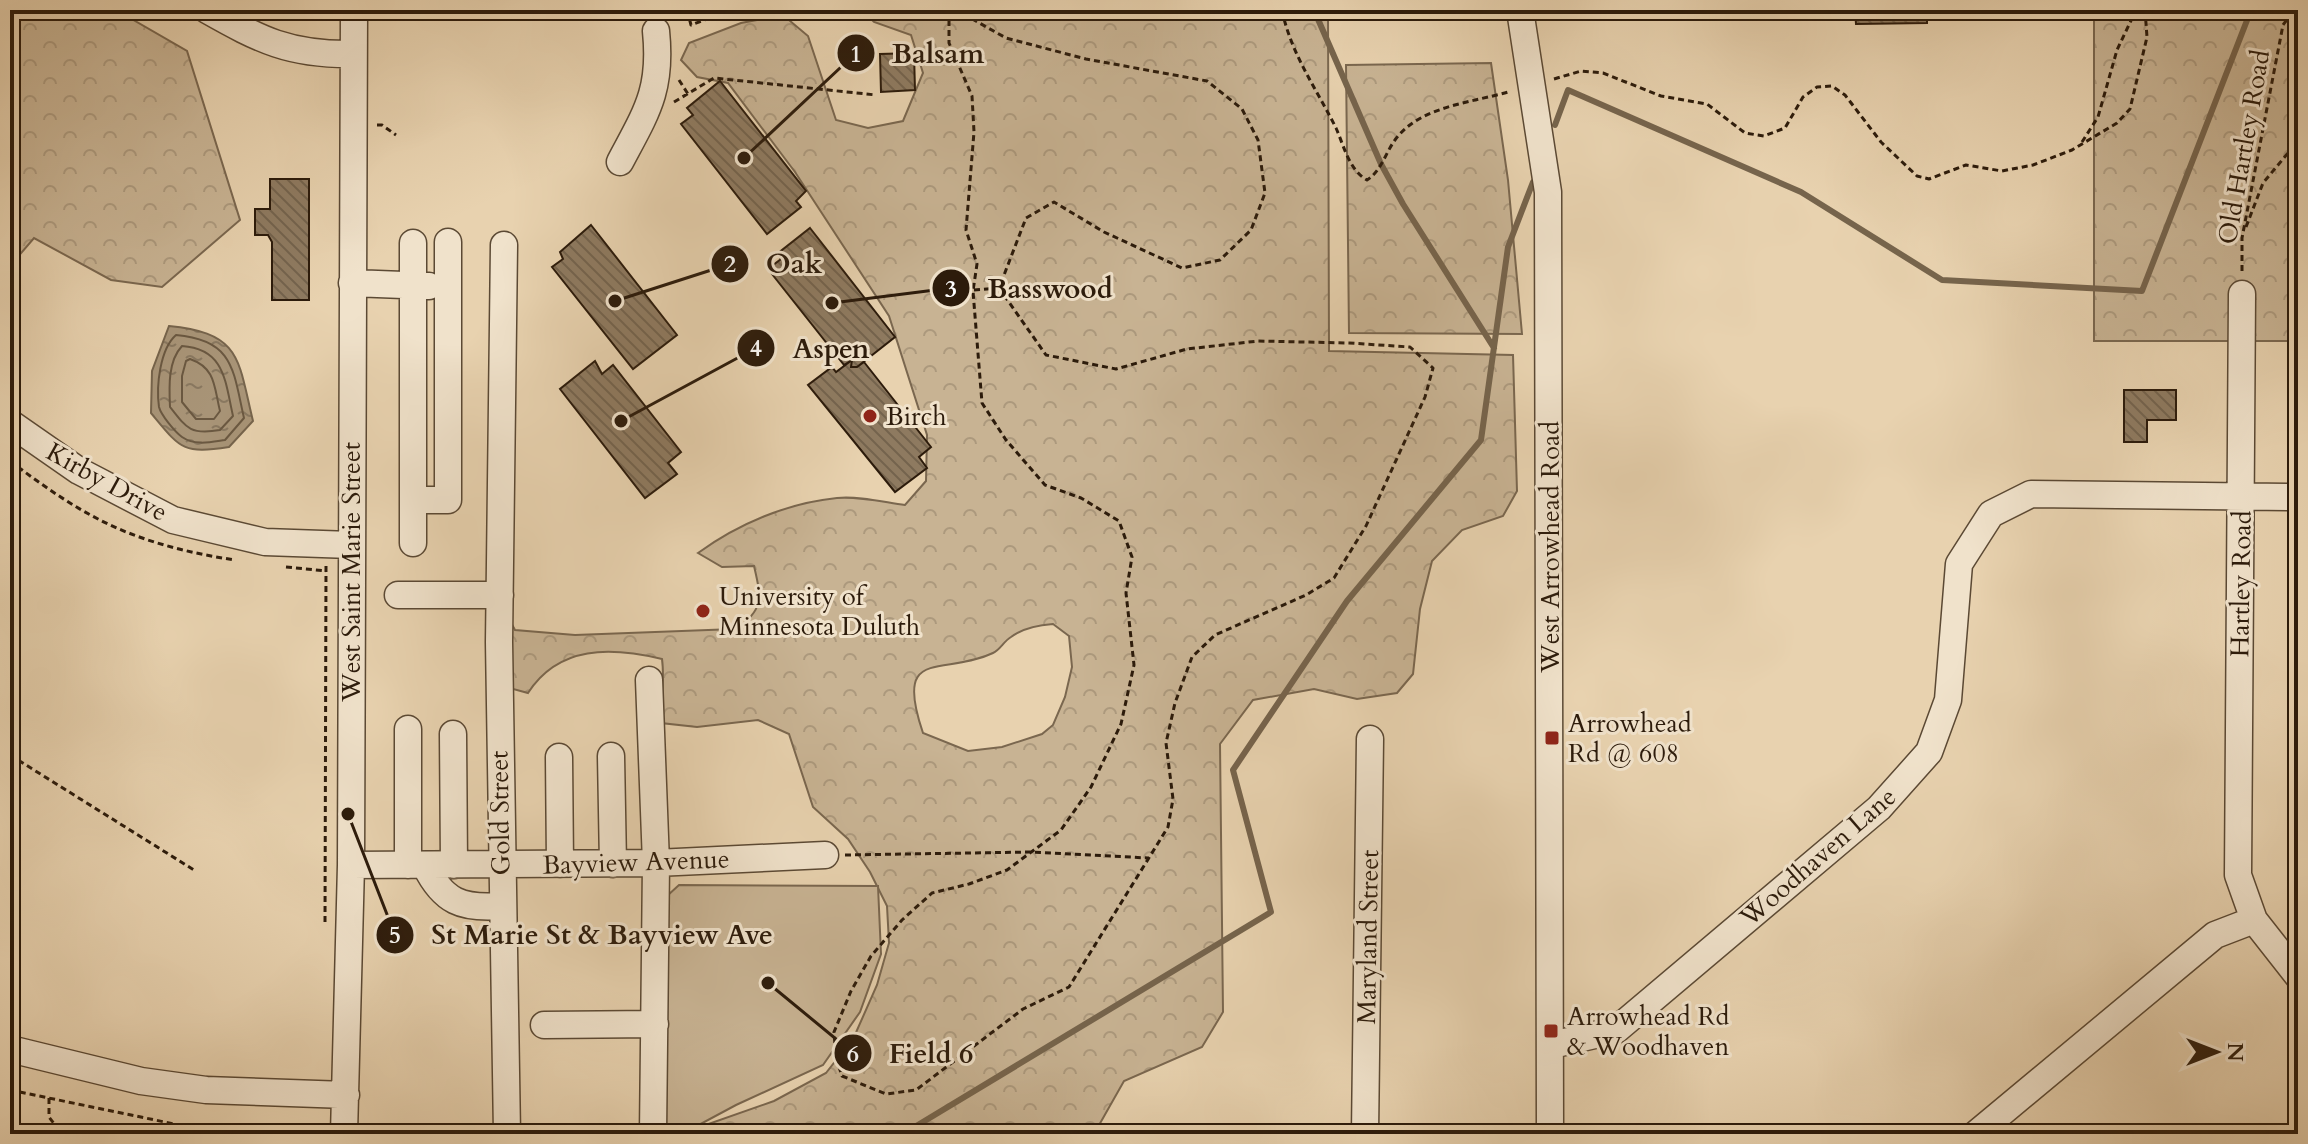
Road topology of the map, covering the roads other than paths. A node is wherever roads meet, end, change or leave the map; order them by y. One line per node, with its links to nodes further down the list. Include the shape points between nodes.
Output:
1 (207, 10): 5 (street, via 272,45)
2 (354, 10): 5 (street, West Saint Marie Street)
3 (1520, 10): 43 (street, West Arrowhead Road, via 1548,192)
4 (668, 29): 6 (street, via 658,54 650,106)
5 (353, 54): 10 (street, West Saint Marie Street)
6 (620, 162)
7 (448, 242): 12 (street)
8 (413, 243): 11 (street)
9 (504, 245): 21 (street, Gold Street)
10 (352, 283): 11 (street); 19 (street, West Saint Marie Street)
11 (413, 286): 12 (street); 17 (street)
12 (448, 286): 17 (street, via 448,500)
13 (2242, 294): 15 (street, Hartley Road)
14 (10, 423): 19 (street, Kirby Drive, via 79,471 173,520 265,542)
15 (2242, 497): 16 (street, Woodhaven Lane); 36 (street, Hartley Road); 43 (street, Woodhaven Lane, via 2031,494 1991,514 1959,564 1948,700 1929,752 1879,808 1616,1030)
16 (2298, 497)
17 (413, 500): 18 (street)
18 (413, 543)
19 (351, 545): 32 (street, West Saint Marie Street)
20 (398, 595): 21 (street)
21 (500, 595): 35 (street, Gold Street)
22 (649, 680): 29 (street)
23 (408, 729): 33 (street)
24 (453, 734): 34 (street)
25 (1370, 739): 50 (street, Maryland Street)
26 (611, 756): 31 (street)
27 (559, 757): 30 (street)
28 (825, 855): 29 (street, Bayview Avenue)
29 (656, 863): 31 (street, Bayview Avenue); 41 (street)
30 (560, 864): 31 (street, Bayview Avenue); 35 (street, Bayview Avenue)
31 (613, 864)
32 (351, 865): 33 (street, Bayview Avenue); 45 (street, West Saint Marie Street)
33 (417, 865): 34 (street, Bayview Avenue); 37 (street, via 463,906)
34 (454, 865): 35 (street, Bayview Avenue)
35 (501, 865): 37 (street, Gold Street)
36 (2238, 875): 38 (street, Hartley Road); 39 (street, Hartley Road)
37 (501, 906): 48 (street, Gold Street)
38 (2254, 920): 39 (street, Hartley Road); 40 (street)
39 (2215, 935): 46 (street, Hartley Road)
40 (2298, 976)
41 (655, 1024): 42 (street); 49 (street)
42 (544, 1025)
43 (1552, 1045): 51 (street, West Arrowhead Road)
44 (10, 1049): 45 (street, via 141,1081)
45 (346, 1095): 47 (street, West Saint Marie Street)
46 (1988, 1130)
47 (334, 1133)
48 (507, 1134)
49 (653, 1134)
50 (1365, 1134)
51 (1550, 1134)

